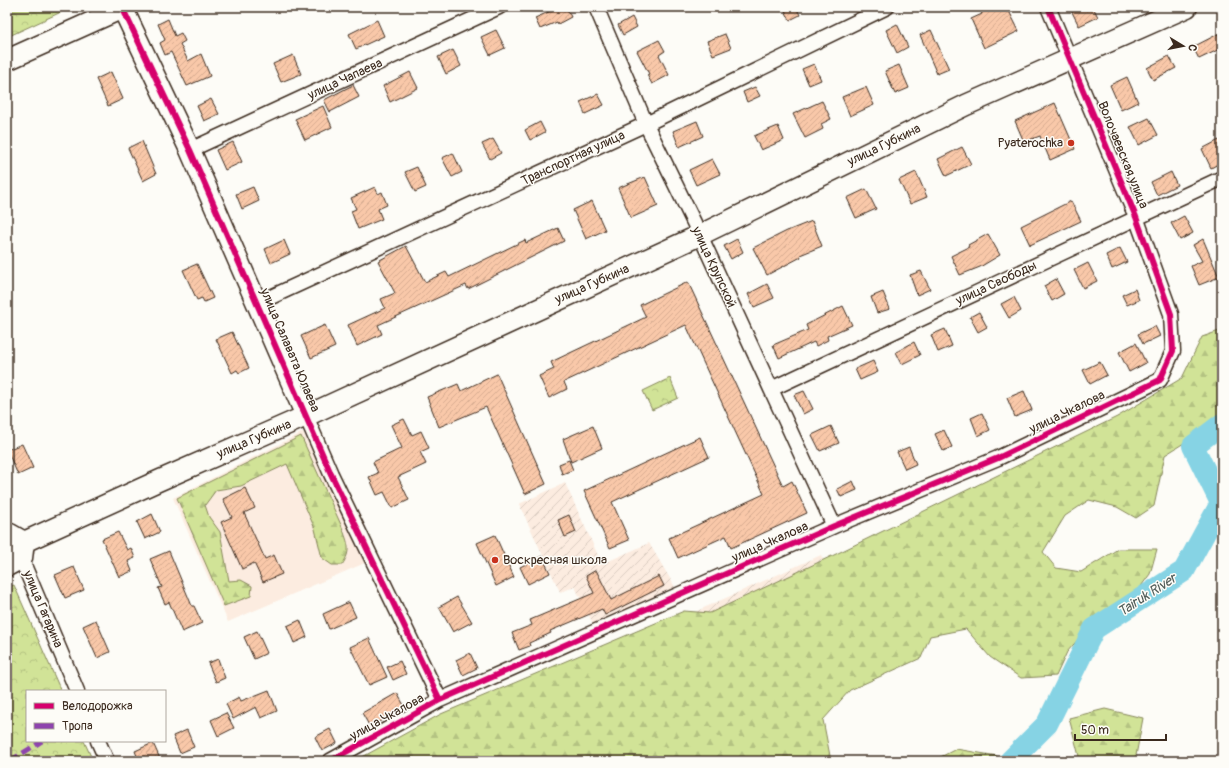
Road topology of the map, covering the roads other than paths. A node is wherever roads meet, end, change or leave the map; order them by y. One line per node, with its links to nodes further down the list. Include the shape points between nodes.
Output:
1 (123, 7): 8 (main road); 10 (main road, улица Салавата Юлаева)
2 (499, 7): 10 (street, улица Чапаева)
3 (596, 7): 9 (street, улица Крупской)
4 (887, 7): 9 (street, Транспортная улица)
5 (1048, 7): 7 (street, Волочаевская улица)
6 (1187, 7): 7 (main road, улица Губкина)
7 (1070, 58): 12 (street, Волочаевская улица); 13 (main road, улица Губкина, via 966,105)
8 (7, 60)
9 (646, 124): 13 (street, улица Крупской); 14 (street, Транспортная улица)
10 (190, 150): 14 (main road, улица Салавата Юлаева)
11 (1222, 178): 12 (street, улица Свободы)
12 (1136, 217): 15 (street, Волочаевская улица); 16 (street, улица Свободы)
13 (700, 235): 16 (street, улица Крупской); 17 (main road, улица Губкина)
14 (258, 303): 17 (main road, улица Салавата Юлаева)
15 (1171, 314): 18 (street, улица Чкалова, via 1173,351 1160,380 998,458)
16 (771, 389): 18 (street, улица Крупской)
17 (306, 416): 19 (main road, улица Губкина); 21 (street, улица Салавата Юлаева, via 331,474)
18 (834, 526): 21 (street, улица Чкалова)
19 (13, 544): 20 (street, улица Гагарина)
20 (77, 690)
21 (440, 700): 24 (street, улица Чкалова)
22 (98, 742): 23 (street)
23 (107, 761)
24 (330, 761)

